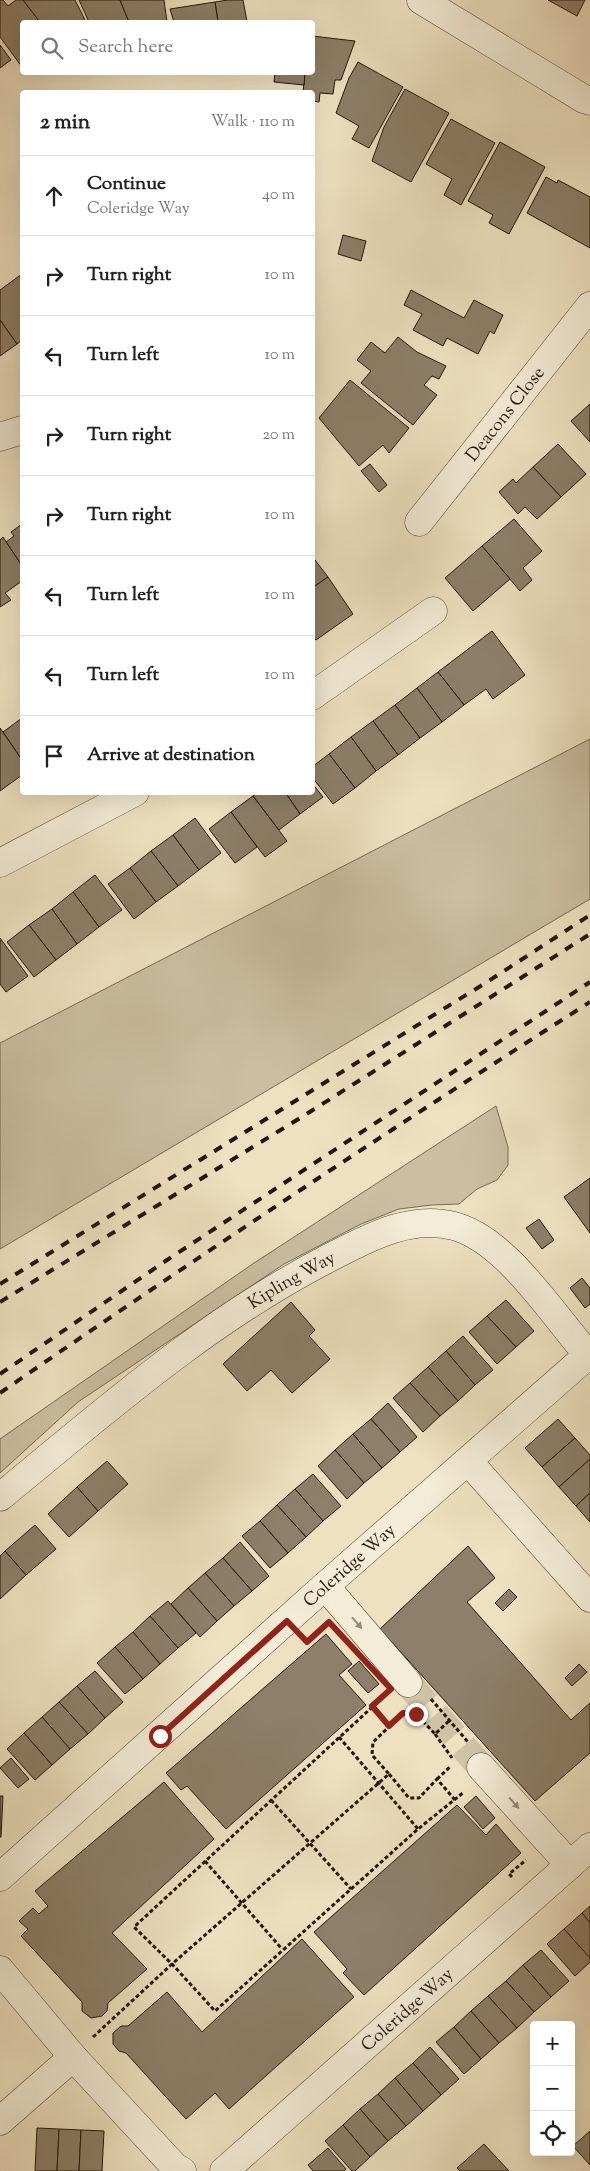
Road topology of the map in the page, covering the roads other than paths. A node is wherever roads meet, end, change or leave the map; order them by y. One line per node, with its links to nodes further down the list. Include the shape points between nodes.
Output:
1 (421, 0): 2 (street)
2 (590, 101)
3 (590, 306): 6 (street, Deacons Close)
4 (20, 431): 5 (street)
5 (0, 437)
6 (419, 522)
7 (433, 611): 8 (street)
8 (315, 694)
9 (129, 795): 10 (street)
10 (0, 863)
11 (589, 1356): 12 (street, Coleridge Way); 13 (street, Kipling Way, via 493,1246 475,1234 453,1226 410,1224 365,1240 285,1281 161,1365)
12 (468, 1461): 14 (street, Coleridge Way); 15 (street)
13 (0, 1497)
14 (325, 1586): 16 (street, one-way to 16); 20 (street, Coleridge Way)
15 (590, 1598)
16 (408, 1692)
17 (474, 1778): 19 (street, one-way to 19)
18 (590, 1847): 19 (street, Coleridge Way)
19 (570, 1865): 25 (street, Coleridge Way)
20 (0, 1877)
21 (0, 1970): 22 (street)
22 (73, 2057): 23 (street); 24 (street, via 174,2167)
23 (0, 2121)
24 (182, 2171)
25 (224, 2171)

